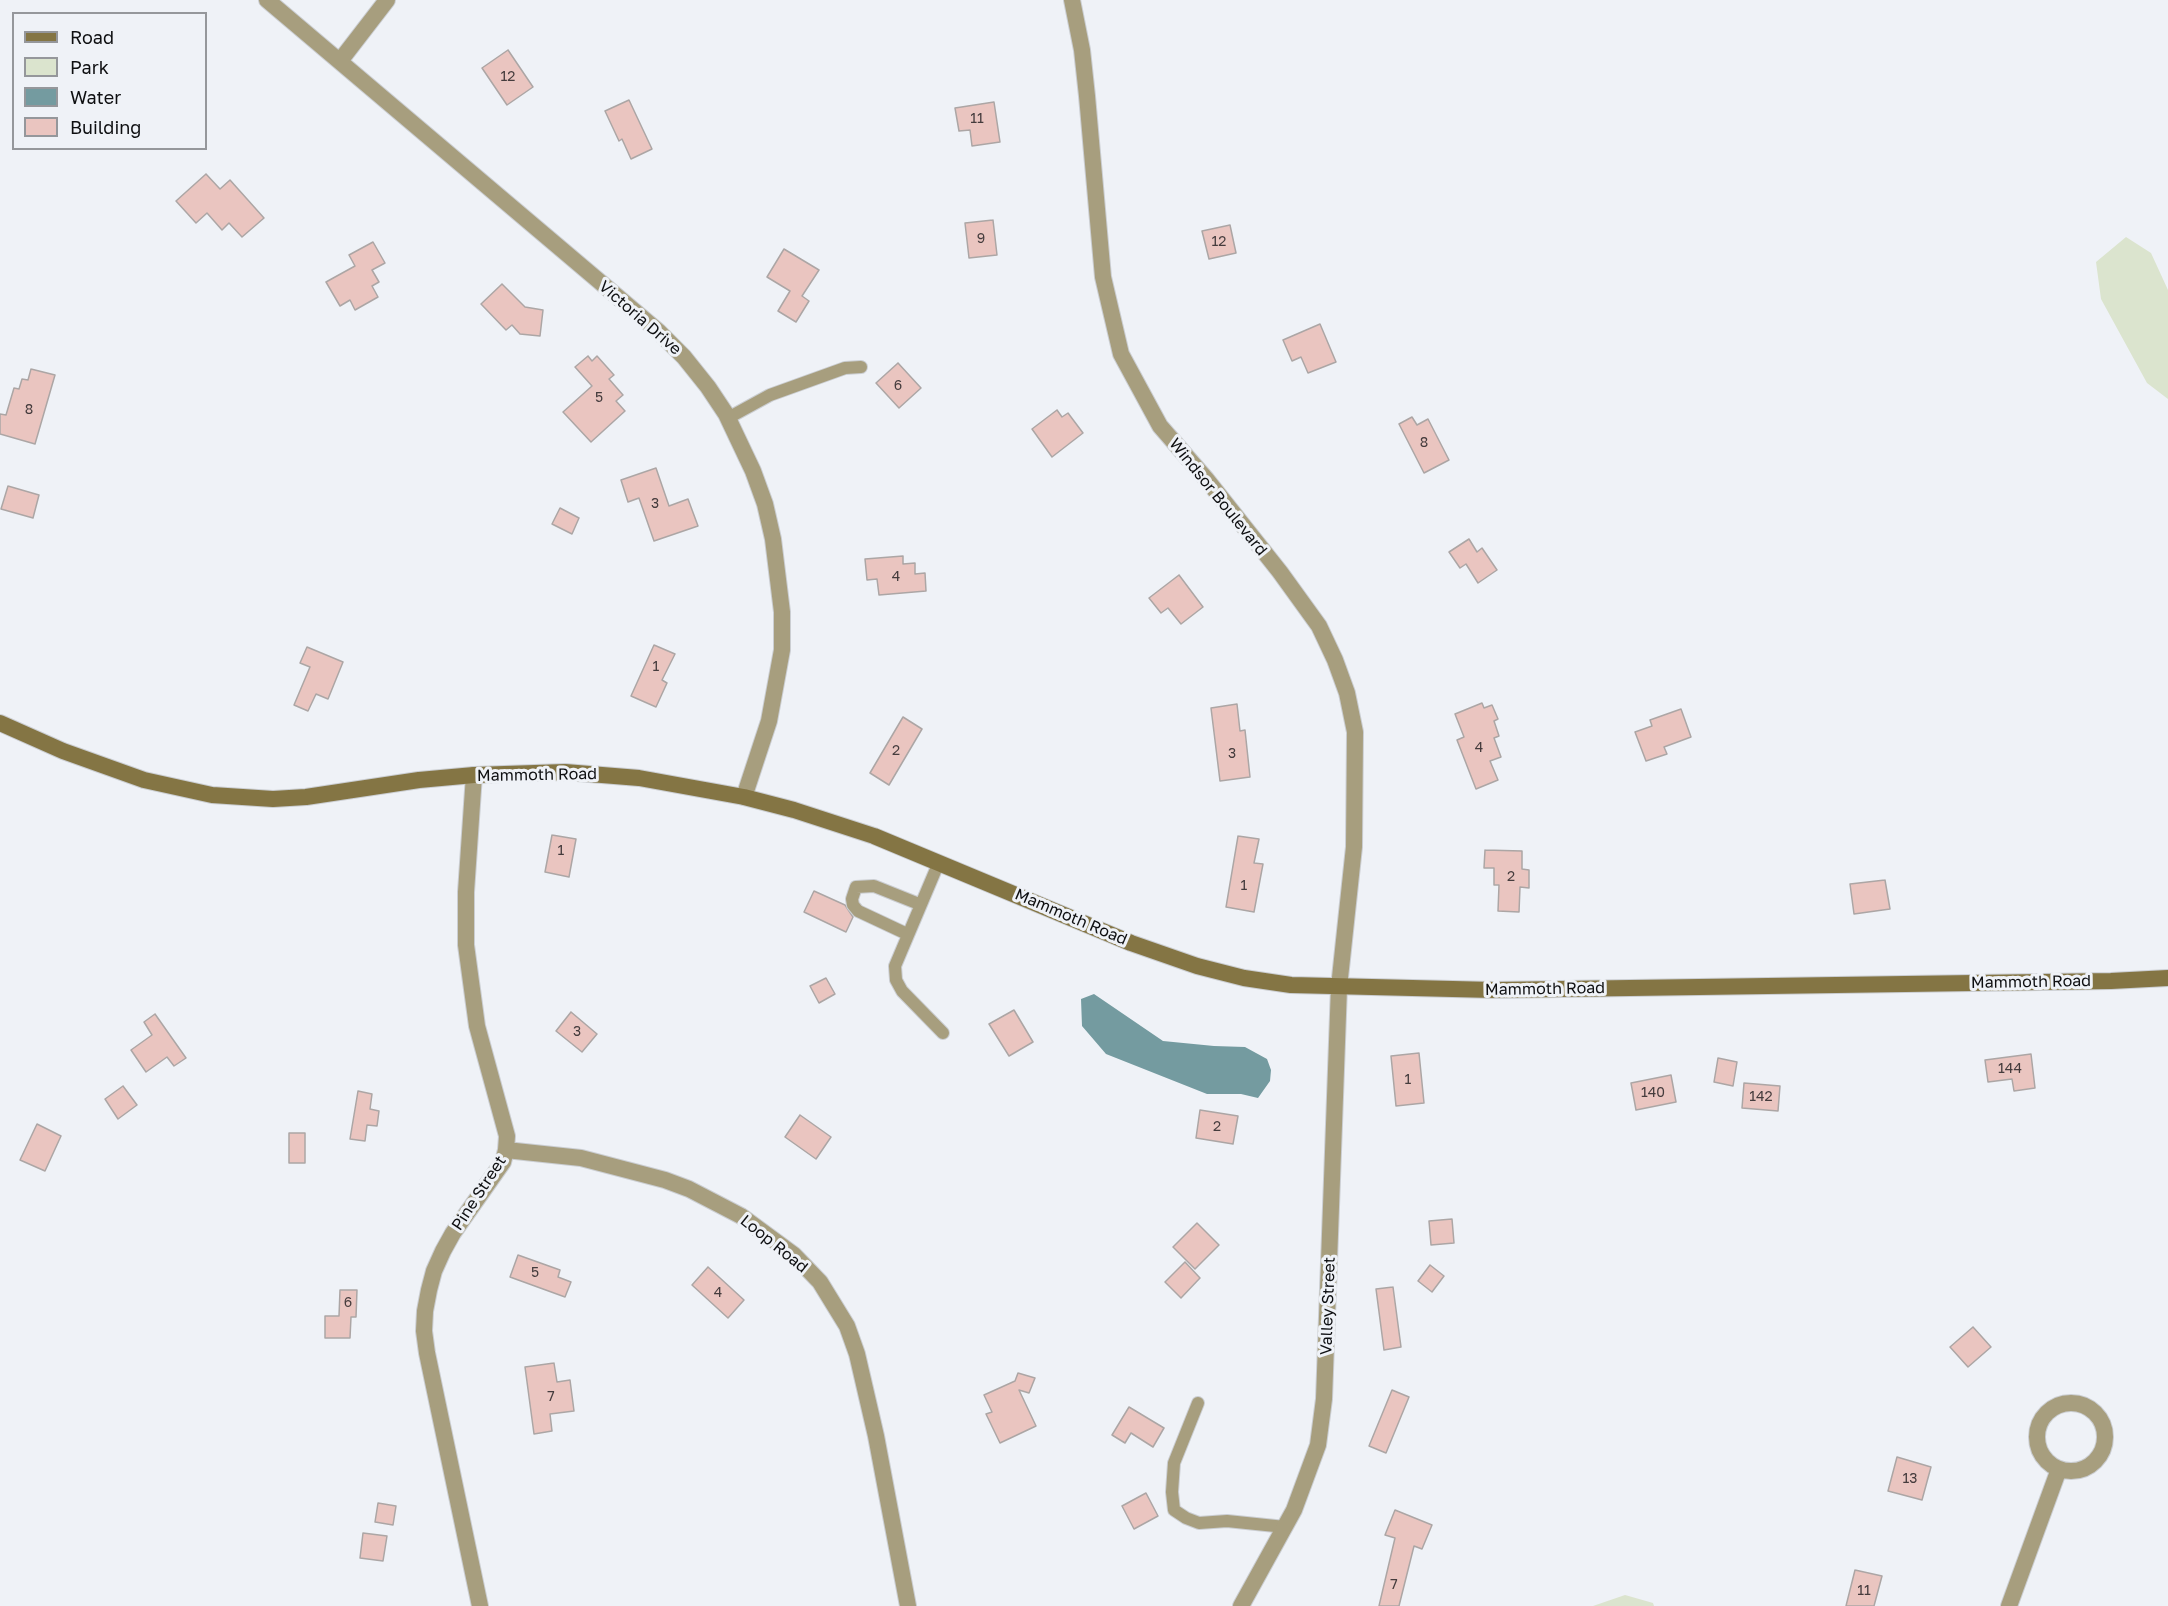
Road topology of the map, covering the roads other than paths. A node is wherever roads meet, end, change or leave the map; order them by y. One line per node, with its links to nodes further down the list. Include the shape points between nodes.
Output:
1 (267, 0): 4 (street, Victoria Drive)
2 (387, 0): 4 (street)
3 (1072, 0): 14 (street, Windsor Boulevard, via 1088,96 1102,277 1121,354 1160,426 1207,480 1319,626 1347,693 1354,732 1354,847)
4 (340, 61): 6 (street, Victoria Drive, via 658,331 684,357)
5 (861, 367): 6 (lane, via 845,368 770,395)
6 (728, 418): 9 (street, Victoria Drive, via 765,504 775,548 782,612 782,650 769,721)
7 (0, 723): 8 (main road, Mammoth Road, via 144,780 212,795 306,797)
8 (474, 775): 9 (main road, Mammoth Road, via 606,774); 16 (street, Pine Street, via 466,945 477,1026 507,1136)
9 (744, 796): 10 (main road, Mammoth Road, via 874,836)
10 (939, 862): 11 (lane); 14 (main road, Mammoth Road, via 1131,943 1197,966 1282,984)
11 (920, 904): 12 (lane); 12 (lane, via 874,886 856,887 852,899 858,911)
12 (907, 934): 15 (lane, via 895,966 896,980)
13 (2168, 978): 14 (main road, Mammoth Road, via 1493,990)
14 (1339, 987): 19 (street, Valley Street, via 1324,1400 1318,1445)
15 (943, 1033)
16 (506, 1150): 20 (street, Pine Street, via 503,1162 443,1251 425,1311 427,1353); 21 (street, Loop Road, via 581,1158 689,1190 741,1216 794,1256 820,1282 847,1326 856,1354 876,1436)
17 (1198, 1403): 19 (lane, via 1174,1463 1174,1510 1199,1523)
18 (2059, 1469): 18 (street, via 2080,1470 2090,1466 2103,1449 2105,1438 2099,1417 2082,1405 2059,1405 2041,1420 2037,1431 2041,1454); 23 (street)
19 (1285, 1527): 22 (street, Valley Street)
20 (480, 1606)
21 (908, 1606)
22 (1241, 1606)
23 (2009, 1606)

